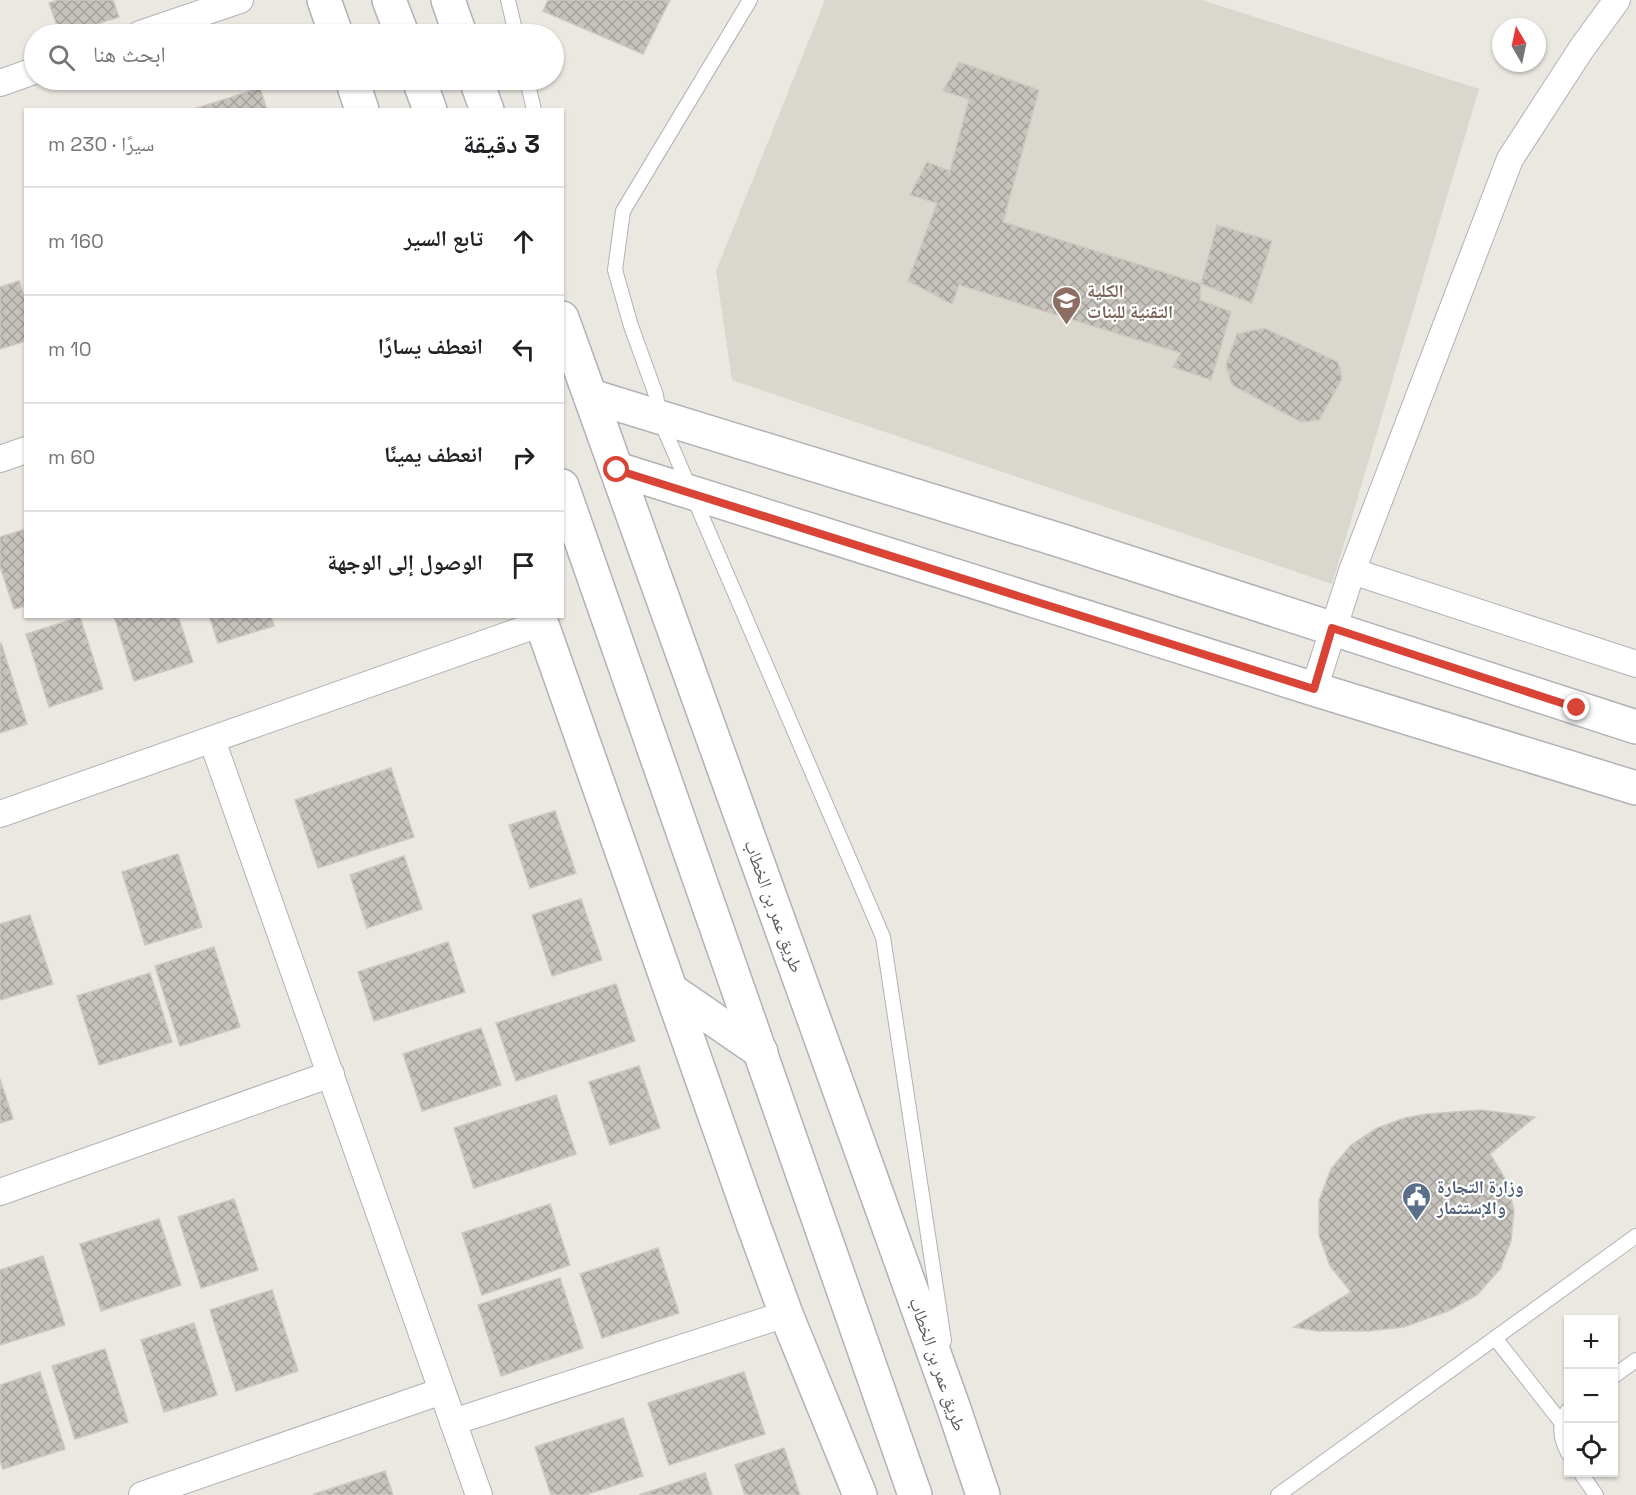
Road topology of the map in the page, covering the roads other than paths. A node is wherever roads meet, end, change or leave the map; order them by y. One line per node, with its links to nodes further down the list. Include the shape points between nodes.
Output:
1 (240, 0): 8 (street)
2 (324, 0): 9 (street)
3 (389, 0): 10 (street)
4 (448, 0): 11 (street)
5 (508, 0): 12 (lane)
6 (750, 0): 25 (lane, via 623,211 615,270 656,395)
7 (1617, 0): 31 (street, via 1510,159)
8 (169, 24)
9 (332, 24)
10 (398, 24)
11 (456, 24)
12 (514, 24)
13 (24, 75): 14 (street)
14 (0, 83)
15 (355, 90): 19 (street)
16 (423, 90): 20 (street)
17 (480, 90): 21 (street)
18 (529, 90): 22 (lane)
19 (361, 108)
20 (429, 108)
21 (486, 108)
22 (534, 108)
23 (564, 323): 24 (street, طريق عمر بن الخطاب)
24 (591, 396): 25 (street); 28 (street, طريق عمر بن الخطاب)
25 (659, 417): 30 (lane); 33 (street)
26 (24, 451): 27 (street)
27 (0, 459)
28 (617, 470): 30 (street); 50 (street, طريق عمر بن الخطاب)
29 (564, 492): 41 (street)
30 (690, 492): 35 (street); 50 (lane, via 884,937)
31 (1352, 571): 33 (street); 34 (street)
32 (541, 620): 37 (street); 40 (street)
33 (1332, 628): 35 (street); 36 (street)
34 (1636, 664)
35 (1314, 689): 38 (street)
36 (1636, 727)
37 (212, 740): 39 (street); 42 (street)
38 (1636, 788)
39 (0, 814)
40 (671, 990): 41 (street); 45 (street)
41 (761, 1053): 59 (street)
42 (331, 1074): 43 (street); 49 (street)
43 (0, 1192)
44 (1636, 1236): 46 (lane)
45 (786, 1314): 52 (street); 58 (street)
46 (1495, 1338): 53 (lane); 61 (lane)
47 (1636, 1360): 48 (lane)
48 (1618, 1373)
49 (442, 1391): 52 (street); 56 (street)
50 (953, 1406): 60 (street, طريق عمر بن الخطاب)
51 (1564, 1418): 53 (lane)
52 (453, 1422): 57 (street)
53 (1561, 1422): 54 (lane)
54 (1564, 1442)
55 (1583, 1477): 62 (lane)
56 (142, 1495)
57 (479, 1495)
58 (860, 1495)
59 (915, 1495)
60 (983, 1495)
61 (1278, 1495)
62 (1596, 1495)

